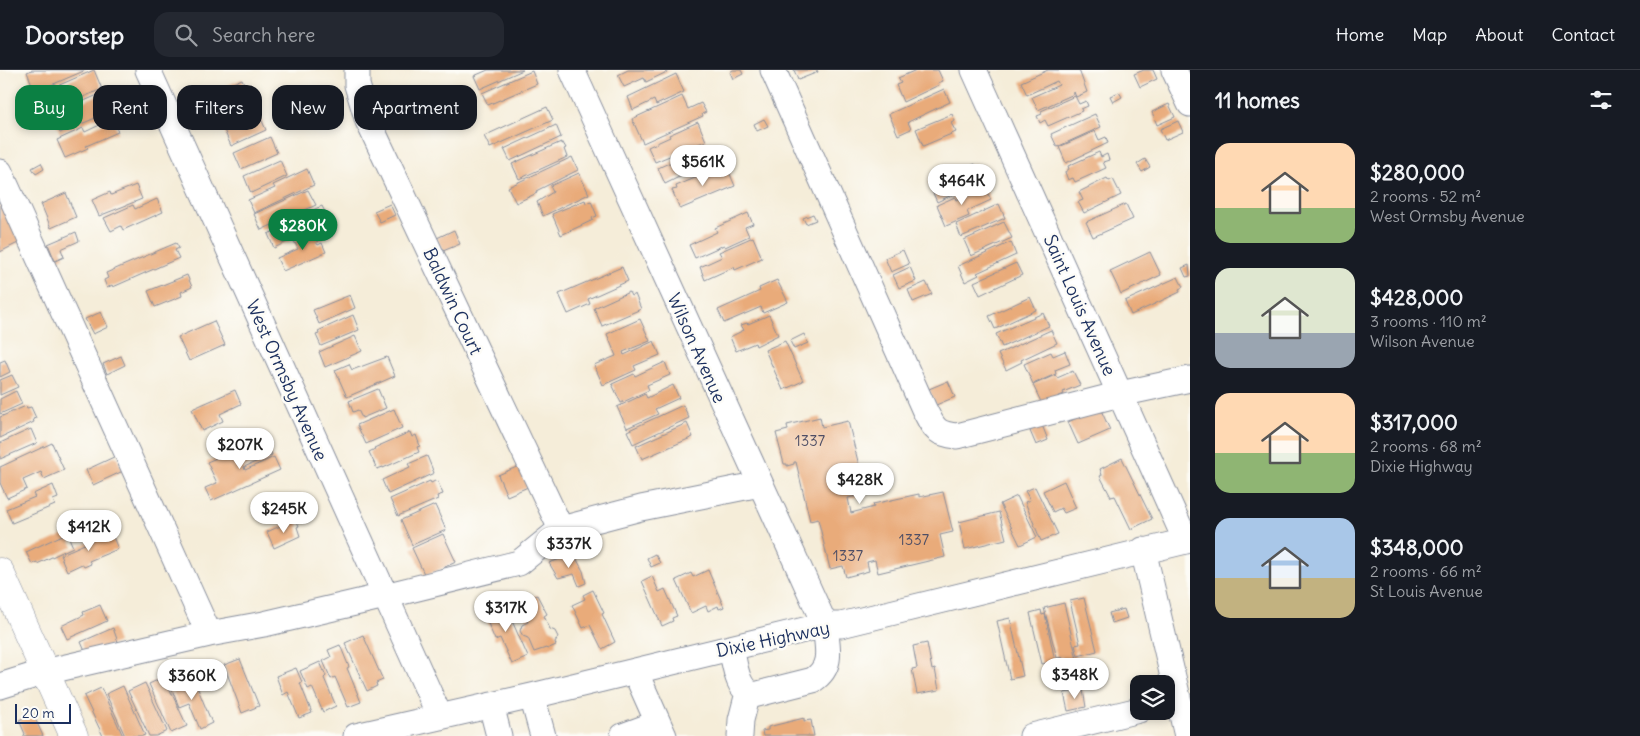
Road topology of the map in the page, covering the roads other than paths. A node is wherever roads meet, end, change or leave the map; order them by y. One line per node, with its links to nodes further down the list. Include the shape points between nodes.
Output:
1 (148, 70): 16 (street, West Ormsby Avenue)
2 (357, 70): 12 (street, Baldwin Court, via 357,85 368,121)
3 (572, 70): 11 (street, Wilson Avenue)
4 (773, 70): 10 (street, via 934,428 944,435 957,436)
5 (974, 70): 10 (street, Saint Louis Avenue)
6 (1174, 70): 7 (street)
7 (1190, 104)
8 (0, 172): 18 (street)
9 (1190, 379): 10 (street)
10 (1120, 394): 13 (street, Saint Louis Avenue)
11 (760, 484): 12 (street); 17 (street, Wilson Avenue)
12 (561, 528): 16 (street, via 519,563)
13 (1188, 540): 14 (street, Dixie Highway)
14 (1143, 550): 17 (street, Dixie Highway, via 841,625); 25 (street)
15 (0, 572): 21 (main road)
16 (385, 596): 18 (street); 28 (street, West Ormsby Avenue)
17 (825, 626): 19 (street, Dixie Highway); 23 (street, Wilson Avenue, via 829,657 821,675 813,680 754,695)
18 (209, 634): 21 (street)
19 (731, 648): 20 (street, Dixie Highway); 23 (street, via 739,680)
20 (635, 671): 24 (street, Dixie Highway); 29 (street)
21 (45, 672): 22 (street); 32 (main road)
22 (0, 686)
23 (748, 693): 36 (street)
24 (532, 696): 26 (street, Dixie Highway); 35 (street)
25 (1178, 701): 38 (street)
26 (491, 705): 28 (street, Dixie Highway); 34 (street)
27 (1130, 712): 37 (street)
28 (440, 717): 30 (street, Dixie Highway)
29 (661, 729): 31 (street)
30 (404, 731): 33 (street, Dixie Highway)
31 (627, 735)
32 (74, 736)
33 (356, 736)
34 (499, 736)
35 (543, 736)
36 (740, 736)
37 (1032, 736)
38 (1187, 736)

